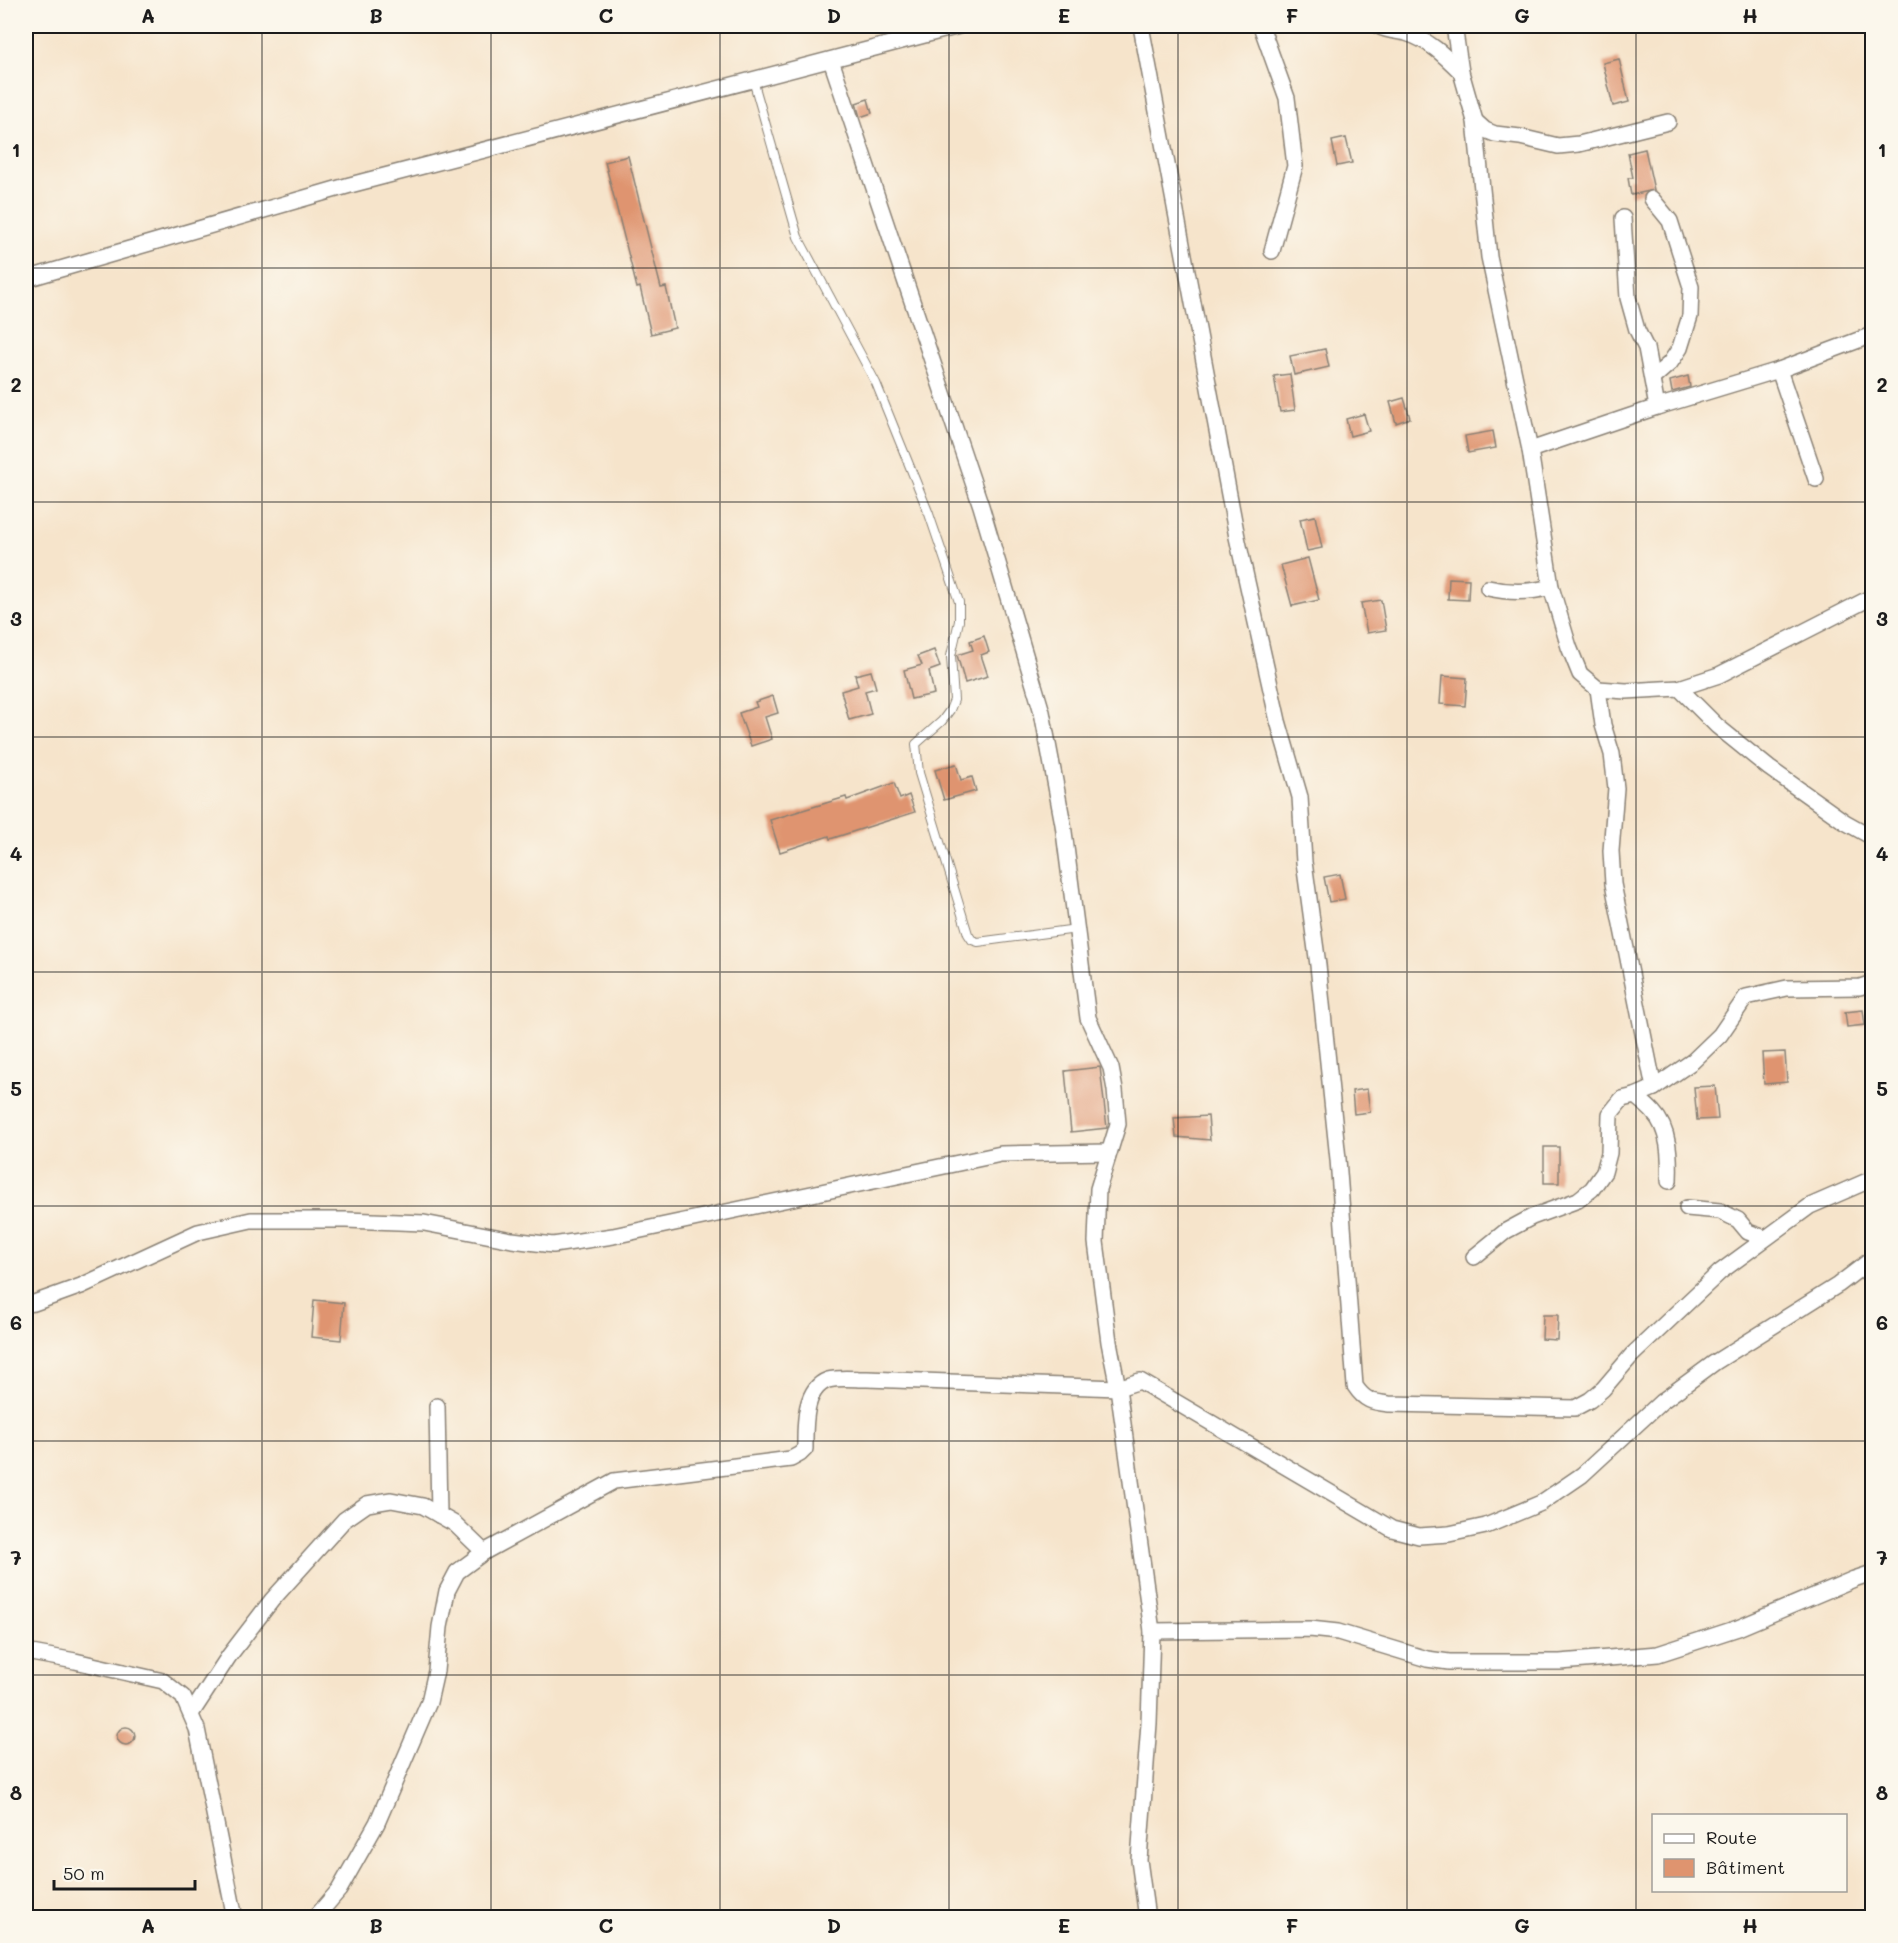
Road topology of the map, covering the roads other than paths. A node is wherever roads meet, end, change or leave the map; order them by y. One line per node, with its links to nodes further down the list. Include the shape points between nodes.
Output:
1 (959, 26): 6 (street)
2 (1142, 26): 35 (street, via 1237,537 1278,721 1300,797 1338,1159 1355,1386 1362,1396 1389,1404 1575,1408 1590,1400 1720,1272)
3 (1261, 26): 13 (street, via 1287,98 1295,166)
4 (1378, 26): 7 (street, via 1423,39)
5 (1454, 26): 7 (street)
6 (831, 60): 8 (street); 27 (street, via 981,506 1042,712)
7 (1461, 72): 9 (street)
8 (753, 80): 14 (street, via 350,185); 27 (lane, via 798,237 876,383 929,514 959,602 951,656 954,700 942,721 916,744 920,773 968,934 978,942)
9 (1475, 121): 10 (street, via 1495,134 1558,146); 19 (street, via 1489,257)
10 (1668, 122)
11 (1652, 199): 17 (street, via 1670,221 1691,287 1690,316 1680,348)
12 (1623, 218): 17 (street, via 1629,298)
13 (1272, 251)
14 (26, 279)
15 (1872, 335): 16 (street)
16 (1779, 370): 18 (street); 20 (street)
17 (1653, 378): 18 (street)
18 (1657, 407): 19 (street)
19 (1530, 450): 21 (street)
20 (1816, 479)
21 (1551, 586): 22 (street, via 1508,593); 25 (street, via 1580,674)
22 (1488, 588)
23 (1872, 597): 24 (street, via 1748,662)
24 (1679, 688): 25 (street); 26 (street, via 1717,726 1769,768)
25 (1598, 689): 29 (street, via 1616,788 1611,851 1613,884)
26 (1872, 837)
27 (1077, 929): 31 (street, via 1088,1018 1111,1068 1115,1090 1118,1124)
28 (1872, 983): 29 (street, via 1860,987 1787,988 1746,997 1720,1035 1693,1061)
29 (1654, 1088): 30 (street)
30 (1635, 1096): 33 (street, via 1654,1113 1664,1129 1670,1158); 36 (street, via 1622,1099 1611,1114 1604,1173 1592,1189 1578,1200 1532,1217)
31 (1109, 1152): 38 (street, via 1001,1154 613,1236 553,1245 424,1223 251,1220 198,1232 81,1286); 39 (street, via 1098,1189 1096,1242)
32 (1872, 1179): 35 (street, via 1810,1206)
33 (1669, 1181)
34 (1688, 1208): 35 (street, via 1720,1211 1738,1220 1748,1232)
35 (1765, 1238)
36 (1474, 1257)
37 (1872, 1259): 39 (street, via 1661,1402 1582,1475 1541,1503 1486,1526 1449,1534 1419,1536 1392,1529 1140,1381)
38 (26, 1304)
39 (1118, 1388): 42 (street, via 828,1380 815,1389 809,1403 805,1449 791,1459 614,1481); 44 (street)
40 (437, 1406): 41 (street)
41 (439, 1515): 42 (street); 46 (street, via 423,1506 391,1500 367,1504 344,1520 272,1600)
42 (484, 1552): 48 (street, via 457,1572 447,1591 429,1702 377,1823 339,1890)
43 (1872, 1573): 44 (street, via 1737,1628 1658,1653 1560,1662 1449,1662 1338,1632 1310,1629)
44 (1152, 1631): 49 (street, via 1139,1860)
45 (26, 1652): 46 (street, via 163,1681 183,1697)
46 (191, 1714): 47 (street)
47 (235, 1917)
48 (315, 1917)
49 (1147, 1917)

